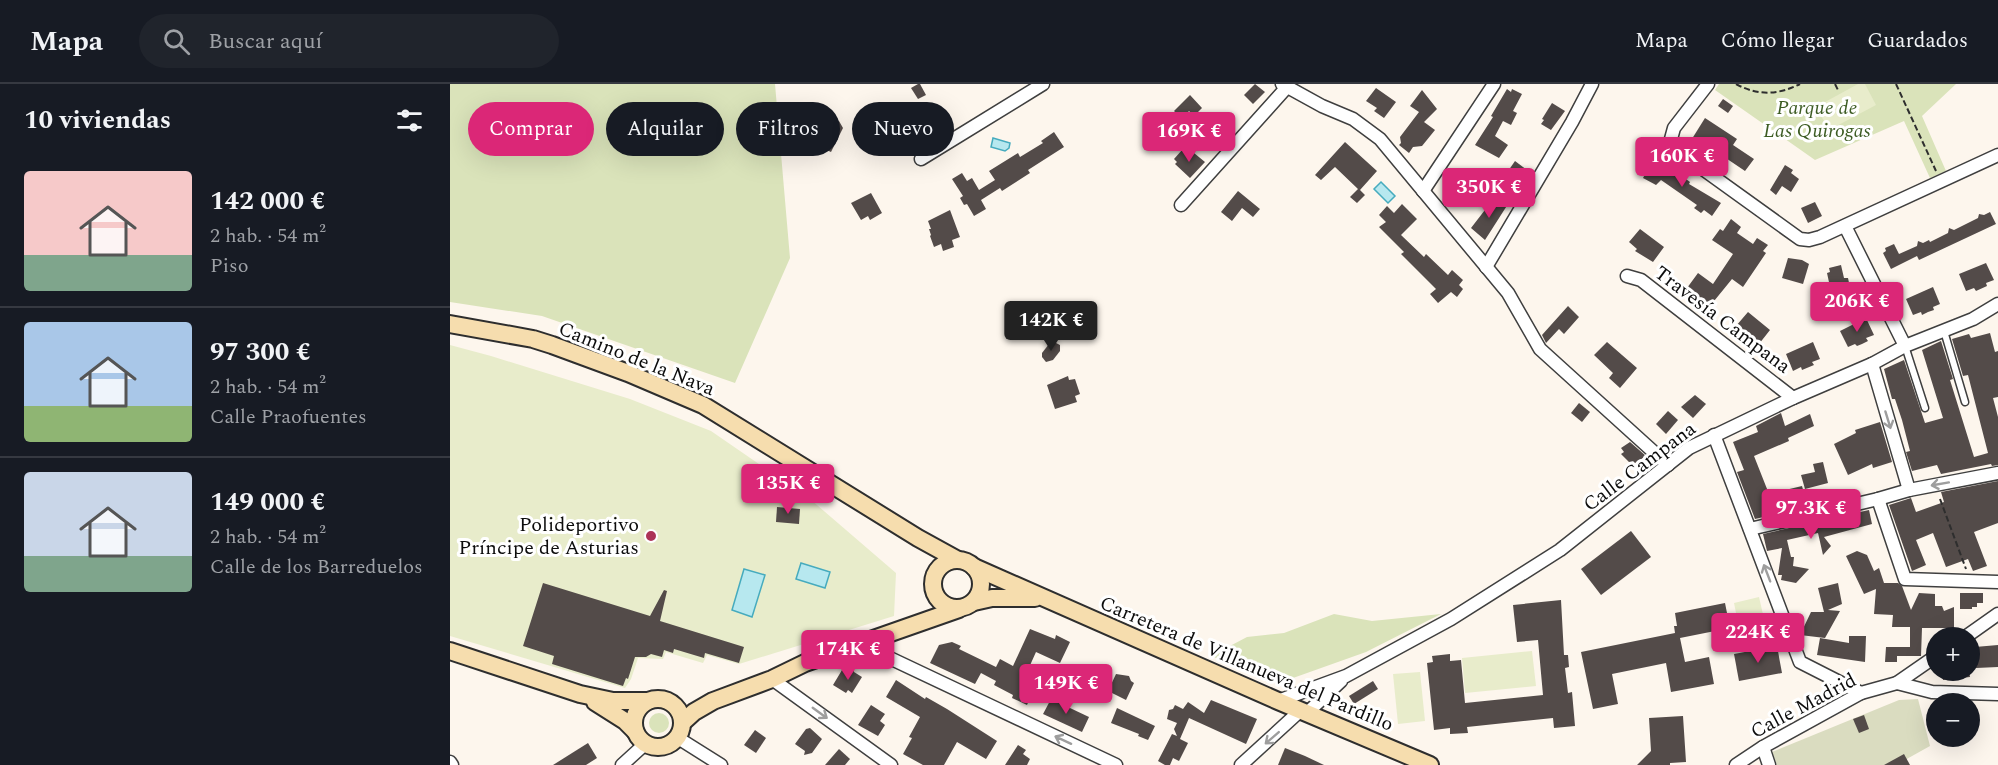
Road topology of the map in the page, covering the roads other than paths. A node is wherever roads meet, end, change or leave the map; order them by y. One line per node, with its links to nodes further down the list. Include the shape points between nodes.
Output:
1 (1043, 84): 7 (street)
2 (1494, 84): 8 (street)
3 (1592, 84): 11 (street)
4 (1708, 84): 10 (street, via 1674,128 1671,139 1675,149 1800,239 1820,237)
5 (1285, 86): 8 (street, via 1353,119 1380,139); 9 (street)
6 (1998, 155): 10 (street)
7 (921, 159)
8 (1423, 191): 11 (street)
9 (1181, 205)
10 (1845, 226): 18 (street)
11 (1486, 267): 24 (street, via 1508,293 1539,349)
12 (1626, 276): 20 (street, Travesía Campana, via 1641,280)
13 (1998, 304): 15 (street)
14 (1998, 315): 15 (street)
15 (1973, 319): 17 (street, Calle Campana)
16 (450, 324): 29 (street, Camino de la Nava, via 552,345 703,405)
17 (1944, 331): 18 (street, Calle Campana); 21 (lane)
18 (1905, 346): 19 (street, Calle Campana); 22 (lane)
19 (1872, 364): 20 (street, Calle Campana); 26 (street, one-way to 26)
20 (1793, 398): 23 (street, Calle Campana)
21 (1965, 402)
22 (1925, 408)
23 (1714, 435): 24 (street, Calle Campana); 28 (street)
24 (1668, 465): 43 (street, Calle Campana, via 1522,575)
25 (1998, 473): 26 (street, one-way to 26)
26 (1909, 490): 27 (street)
27 (1878, 499): 28 (street); 33 (street, via 1905,579)
28 (1750, 529): 46 (street, one-way to 28, via 1800,662)
29 (918, 538): 30 (street, Camino de la Nava); 32 (street, Camino de la Nava, via 932,555)
30 (958, 560): 31 (street); 32 (street, via 945,563)
31 (974, 567): 35 (street, Carretera de Villanueva del Pardillo); 36 (street, via 981,588)
32 (936, 573): 34 (street)
33 (1998, 582)
34 (933, 590): 36 (street, via 940,602 952,609); 38 (street, Carretera de Villanueva del Pardillo, via 923,612)
35 (1048, 599): 36 (street, Carretera de Villanueva del Pardillo, via 992,598); 52 (street, Carretera de Villanueva del Pardillo)
36 (966, 606): 38 (street, Carretera de Villanueva del Pardillo)
37 (1998, 615): 39 (street)
38 (908, 626): 40 (street, Carretera de Villanueva del Pardillo)
39 (1980, 627)
40 (860, 644): 44 (street, Carretera de Villanueva del Pardillo, via 804,663); 61 (street, one-way to 40)
41 (450, 651): 48 (street)
42 (1926, 663): 45 (street)
43 (1346, 676): 52 (street); 53 (street)
44 (772, 679): 51 (street, Carretera de Villanueva del Pardillo); 60 (street, one-way to 60)
45 (1897, 683): 46 (street, Calle Madrid); 47 (street, Calle Madrid, via 1932,692)
46 (1861, 693): 57 (street, Calle Madrid)
47 (1998, 693)
48 (580, 694): 49 (street, via 613,701); 55 (street, via 625,721)
49 (647, 701): 50 (street); 55 (street, via 634,718)
50 (669, 701): 51 (street, Carretera de Villanueva del Pardillo); 54 (street, via 678,707)
51 (713, 701): 54 (street, Carretera de Villanueva del Pardillo)
52 (1278, 701): 53 (street, Carretera de Villanueva del Pardillo)
53 (1304, 712): 62 (street, one-way to 62); 63 (street, Carretera de Villanueva del Pardillo)
54 (683, 722): 56 (street)
55 (640, 737): 56 (street, via 659,748); 58 (street)
56 (678, 738): 59 (street)
57 (1763, 747): 64 (street, Calle Madrid); 65 (street)
58 (622, 765)
59 (721, 765)
60 (891, 765)
61 (1116, 765)
62 (1241, 765)
63 (1430, 765)
64 (1736, 765)
65 (1769, 765)

